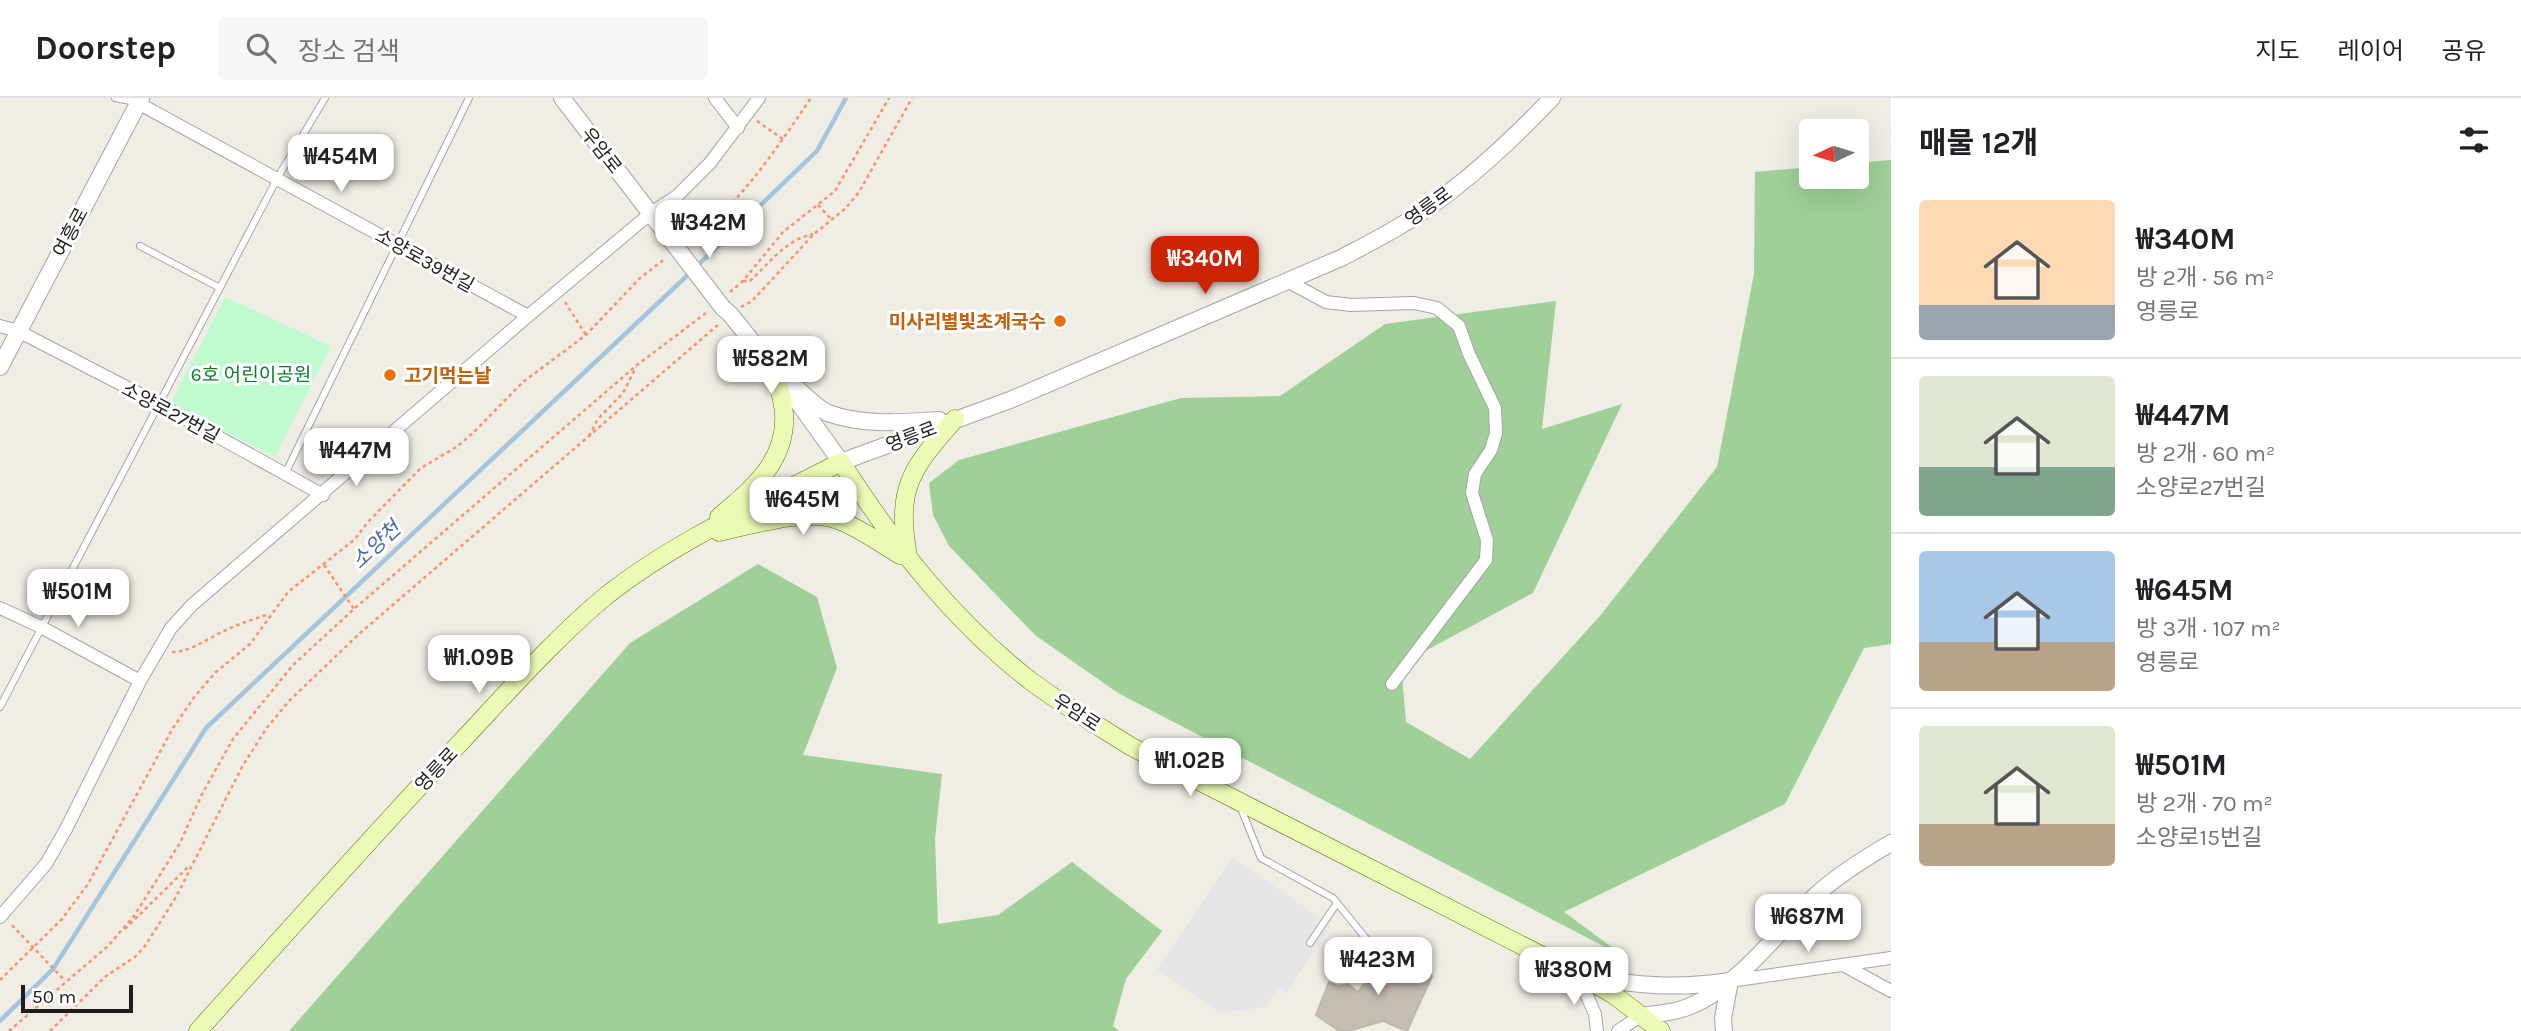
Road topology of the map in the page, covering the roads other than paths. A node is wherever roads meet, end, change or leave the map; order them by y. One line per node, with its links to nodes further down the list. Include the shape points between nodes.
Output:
1 (116, 98): 8 (lane)
2 (325, 98): 10 (lane)
3 (469, 98): 12 (lane)
4 (562, 98): 11 (street, 우암로)
5 (715, 98): 9 (street)
6 (759, 98): 9 (street)
7 (1552, 98): 14 (street, 영릉로, via 1485,161 1410,220)
8 (139, 100): 10 (street, 소양로39번길); 18 (street, 여흥로)
9 (738, 128): 11 (street, via 677,196)
10 (278, 177): 12 (street, 소양로39번길); 15 (lane)
11 (651, 214): 16 (street); 20 (street, 우암로, bridge)
12 (397, 244): 16 (street, 소양로39번길); 24 (lane)
13 (140, 246): 15 (lane)
14 (1287, 281): 22 (street, 영릉로, via 1010,400); 31 (street, via 1326,302 1414,303 1437,308 1459,326 1495,408 1496,433 1475,474 1472,492 1487,540 1486,560)
15 (220, 288): 21 (lane)
16 (528, 316): 25 (street)
17 (0, 326): 18 (street, 소양로27번길)
18 (18, 331): 19 (street, 여흥로); 21 (street, 소양로27번길)
19 (0, 367)
20 (775, 370): 22 (street, via 826,412 862,421); 23 (street, 우암로); 26 (main road, via 784,414 782,442 773,465)
21 (159, 404): 24 (street, 소양로27번길); 29 (lane)
22 (955, 419): 23 (street, 영릉로); 27 (main road, via 924,454 910,480 903,504)
23 (841, 462): 26 (main road, 영릉로); 27 (main road, 우암로)
24 (285, 474): 25 (street, 소양로27번길)
25 (323, 495): 30 (street, via 192,605 171,628)
26 (695, 537): 27 (main road, via 782,519 836,519); 45 (main road, 영릉로, via 607,596 556,641 372,836)
27 (909, 561): 33 (main road, 우암로, via 1031,681 1130,746)
28 (0, 608): 29 (street)
29 (41, 627): 30 (street); 32 (lane)
30 (140, 681): 36 (street, via 46,864)
31 (1392, 684)
32 (0, 708)
33 (1238, 801): 35 (lane, via 1261,858); 41 (main road, 우암로)
34 (1891, 843): 42 (street, via 1818,893)
35 (1337, 903): 37 (lane); 38 (lane)
36 (1, 916)
37 (1310, 943)
38 (1373, 947)
39 (1891, 958): 40 (street)
40 (1845, 966): 42 (street); 43 (street)
41 (1578, 974): 42 (street, via 1664,987); 44 (main road, 우암로); 46 (street)
42 (1730, 981): 44 (street, via 1687,1007); 49 (street)
43 (1891, 991)
44 (1640, 1016): 47 (street); 48 (main road, 우암로)
45 (198, 1031)
46 (1597, 1031)
47 (1618, 1031)
48 (1661, 1031)
49 (1724, 1031)

